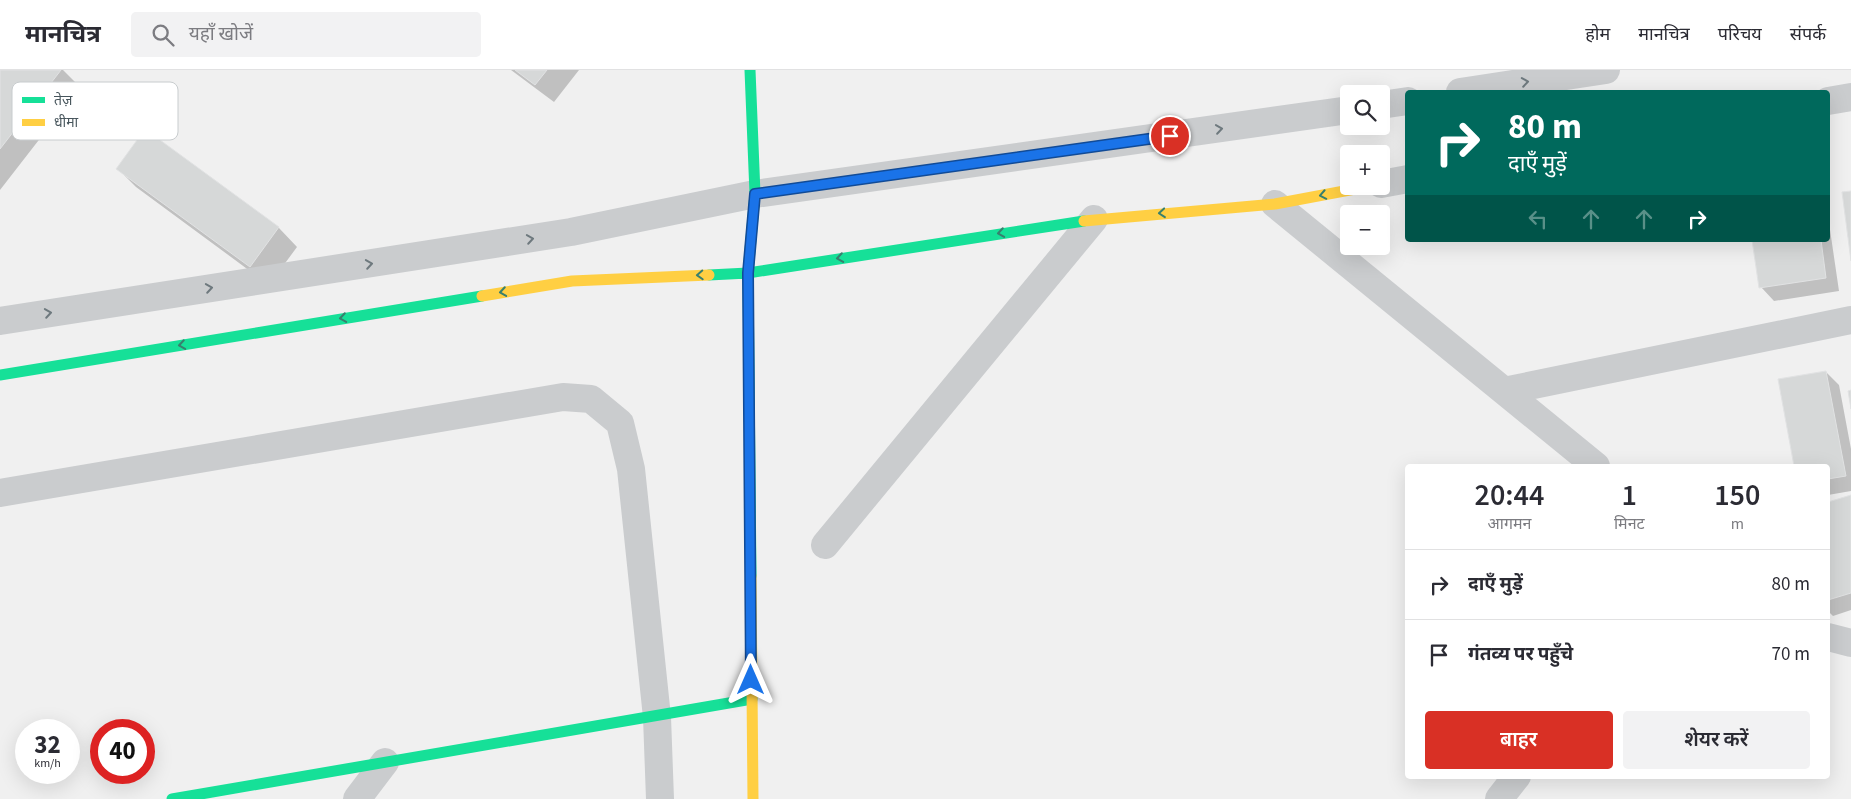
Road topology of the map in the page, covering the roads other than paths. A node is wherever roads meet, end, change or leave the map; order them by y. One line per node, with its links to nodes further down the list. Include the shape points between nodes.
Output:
1 (750, 70): 12 (street)
2 (1606, 70): 3 (street, one-way to 2)
3 (1473, 90)
4 (1851, 97): 6 (street)
5 (1405, 100): 7 (street)
6 (1830, 101)
7 (1390, 103)
8 (1340, 111): 12 (street, one-way to 8)
9 (1405, 180): 10 (street)
10 (1390, 183)
11 (1340, 192): 13 (street, one-way to 13)
12 (755, 194): 15 (street); 17 (street, one-way to 12, via 570,232)
13 (1275, 204): 14 (street, one-way to 14); 19 (street)
14 (1094, 219): 15 (street, one-way to 15); 22 (street)
15 (748, 273): 18 (street, one-way to 18, via 572,280); 25 (street)
16 (1851, 320): 19 (street)
17 (0, 321)
18 (0, 375)
19 (1504, 392): 20 (street)
20 (1594, 464)
21 (0, 493): 26 (street, via 563,397 592,399 620,423 631,469)
22 (825, 545)
23 (1830, 638): 24 (street)
24 (1851, 643)
25 (752, 699): 26 (street); 32 (street)
26 (657, 717): 27 (street); 31 (street)
27 (385, 762): 29 (street); 30 (street)
28 (1515, 779): 33 (street)
29 (172, 799)
30 (357, 799)
31 (660, 799)
32 (753, 799)
33 (1499, 799)

